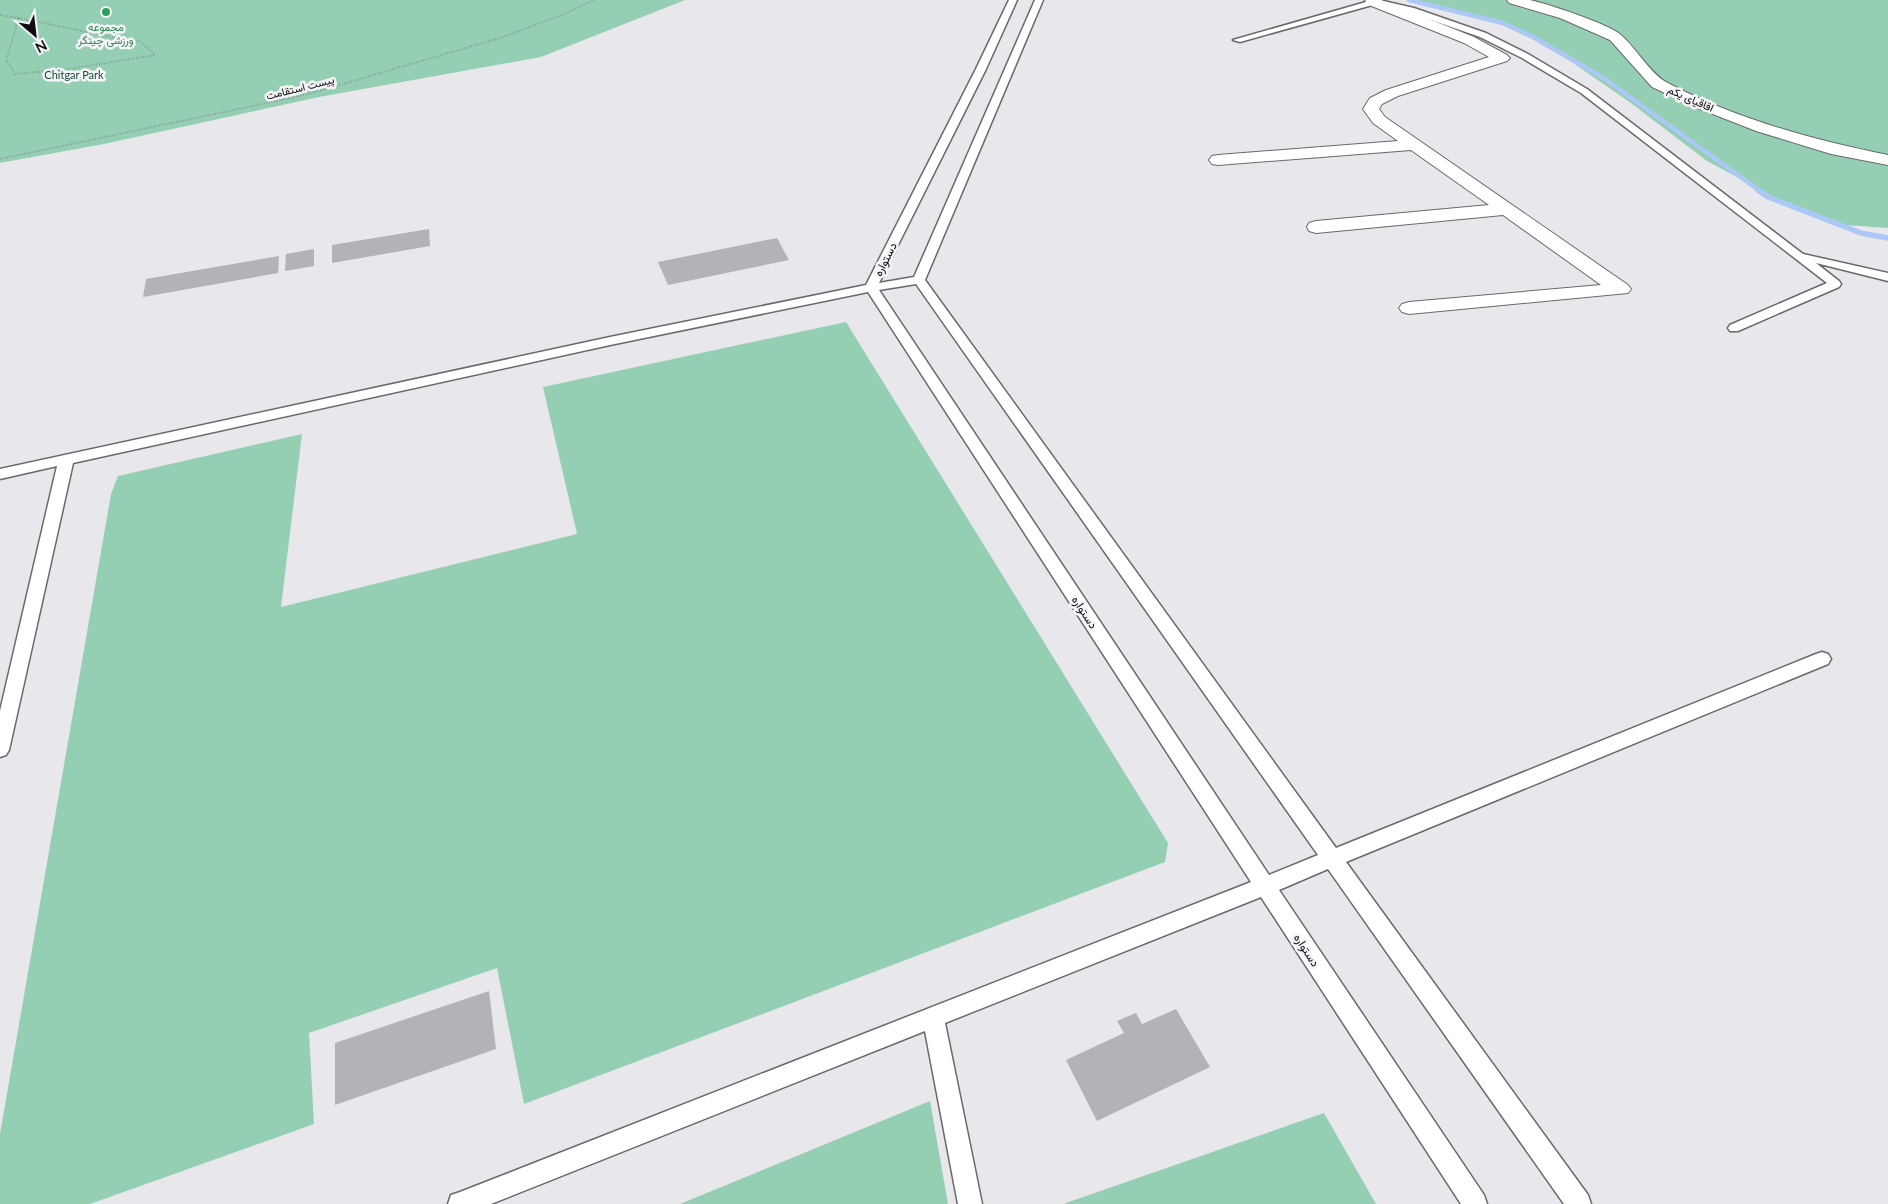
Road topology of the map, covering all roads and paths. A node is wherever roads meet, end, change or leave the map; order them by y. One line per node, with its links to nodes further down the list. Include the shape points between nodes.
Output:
1 (594, 0): 10 (path, پیست استقامت, via 562,16 500,38 385,73 305,94)
2 (1013, 0): 18 (lane, دستواره)
3 (1039, 0): 17 (lane)
4 (1514, 0): 12 (street, اقاقیای یکم, via 1565,15 1615,37 1658,84 1706,106 1837,150)
5 (1371, 1): 8 (lane); 9 (street, via 1469,40 1502,58 1376,101 1371,109 1379,120); 15 (lane, via 1465,29 1534,61 1584,92)
6 (0, 15): 7 (path)
7 (19, 18): 7 (path, via 140,41 155,55 15,74 6,60)
8 (1237, 40)
9 (1414, 145): 11 (street); 13 (street)
10 (0, 160)
11 (1218, 160)
12 (1888, 160)
13 (1508, 210): 14 (street); 19 (street, via 1621,290)
14 (1316, 227)
15 (1795, 255): 16 (lane); 20 (lane, via 1835,284)
16 (1888, 277)
17 (919, 280): 18 (lane); 25 (lane)
18 (871, 288): 21 (lane); 26 (lane, دستواره)
19 (1409, 308)
20 (1734, 328)
21 (66, 460): 22 (lane); 24 (lane)
22 (0, 474)
23 (1822, 660): 25 (lane)
24 (0, 750)
25 (1332, 858): 26 (lane); 31 (lane)
26 (1265, 886): 27 (lane); 30 (lane, دستواره)
27 (933, 1017): 28 (lane); 29 (lane)
28 (460, 1204)
29 (970, 1204)
30 (1475, 1204)
31 (1579, 1204)

